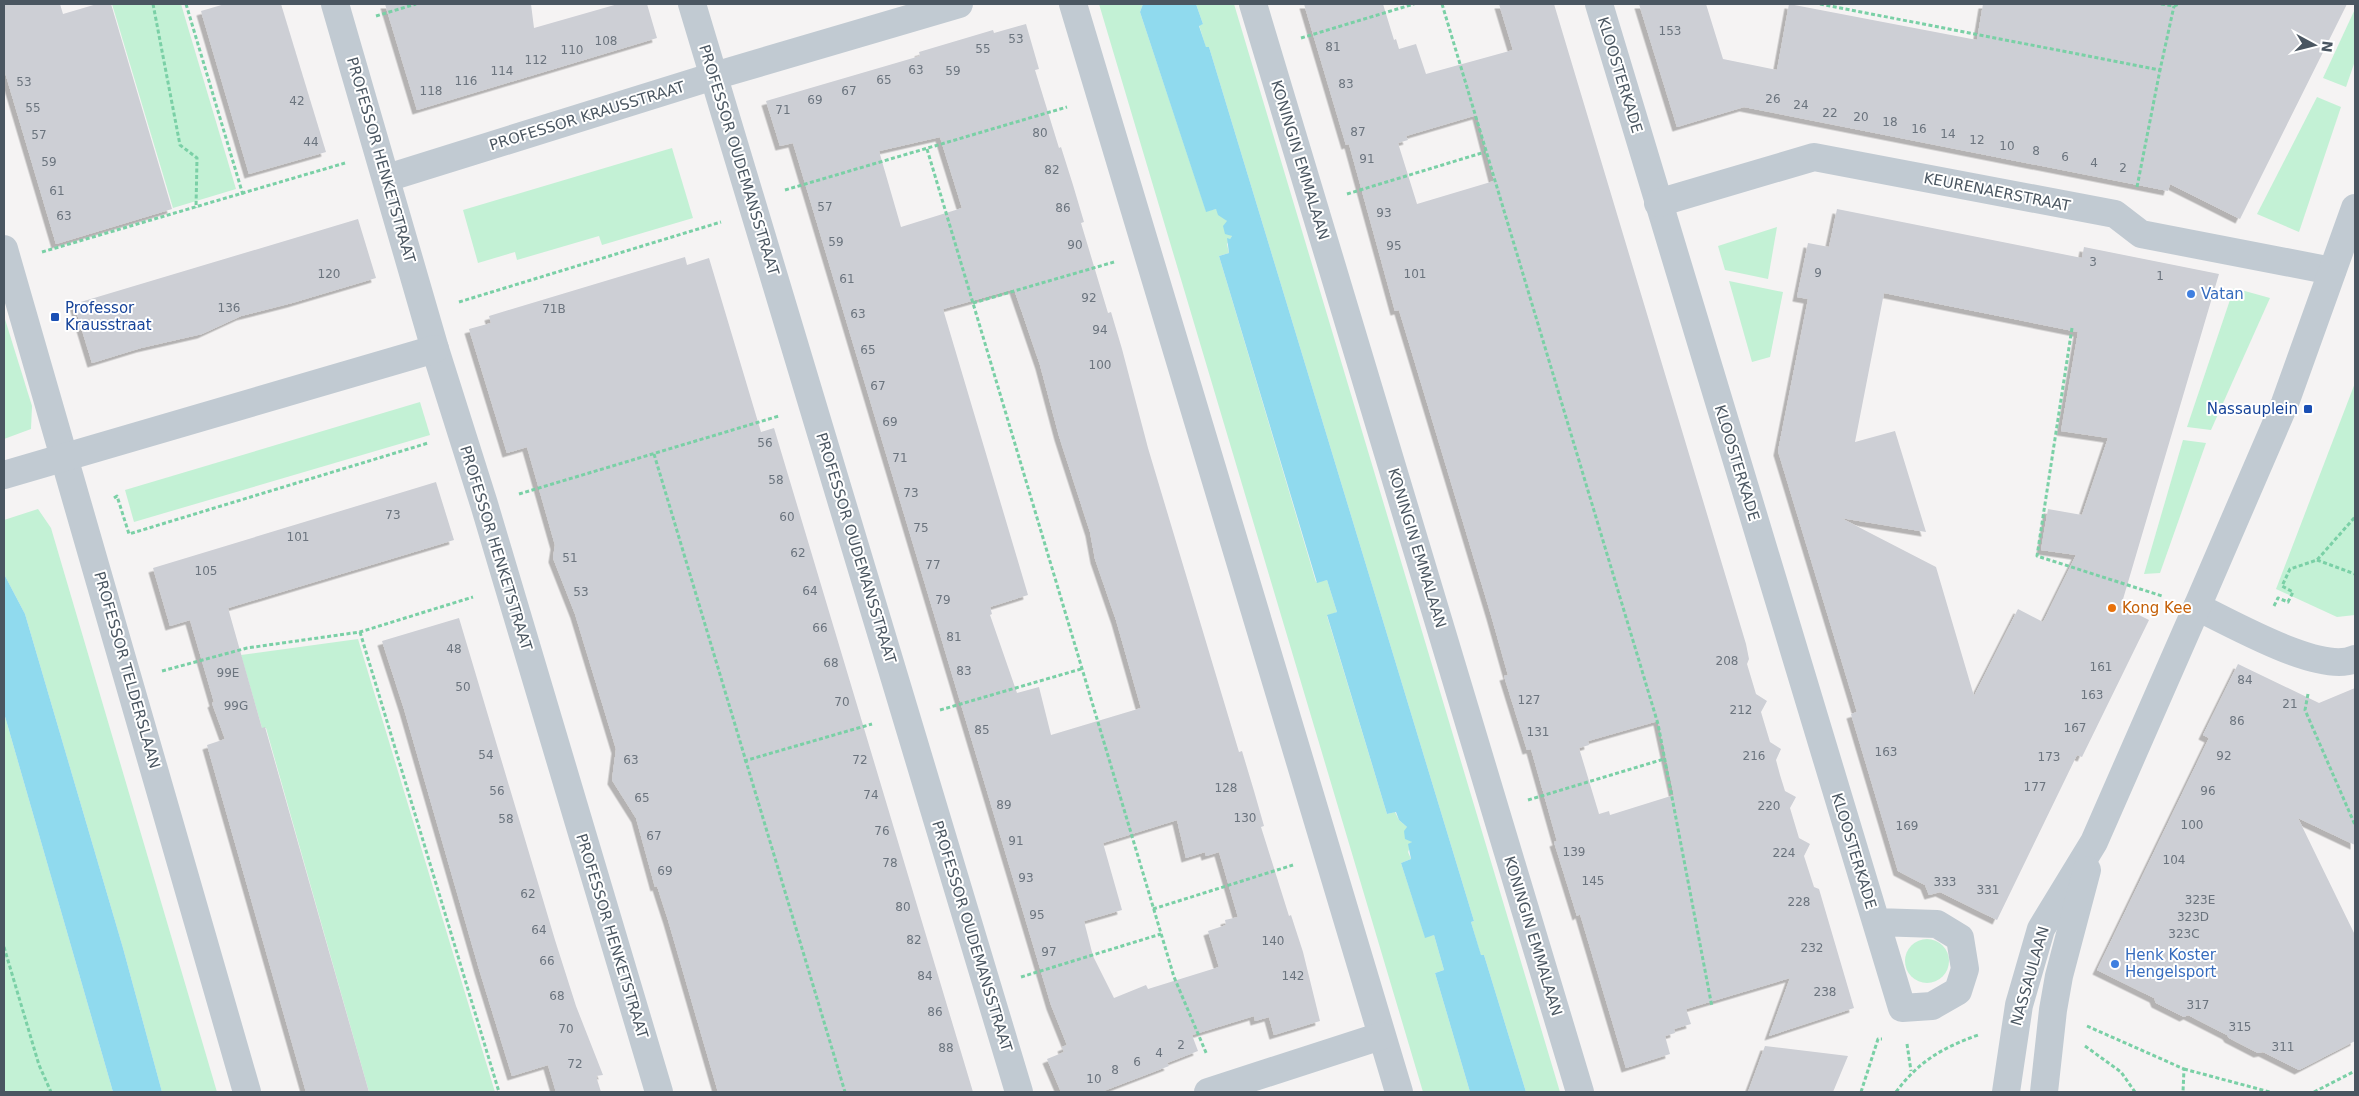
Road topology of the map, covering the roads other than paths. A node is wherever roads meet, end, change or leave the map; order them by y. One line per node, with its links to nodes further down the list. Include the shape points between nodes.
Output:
1 (692, 4): 7 (street, PROFESSOR OUDEMANSSTRAAT)
2 (959, 4): 7 (street, PROFESSOR KRAUSSTRAAT)
3 (1073, 4): 20 (street)
4 (1253, 4): 26 (street, KONINGIN EMMALAAN)
5 (1599, 4): 9 (street, KLOOSTERKADE)
6 (338, 15): 8 (street, PROFESSOR HENKETSTRAAT)
7 (714, 76): 8 (street, PROFESSOR KRAUSSTRAAT); 24 (street, PROFESSOR OUDEMANSSTRAAT)
8 (383, 165): 13 (street, PROFESSOR HENKETSTRAAT)
9 (1658, 203): 12 (street, KEURENAERSTRAAT, via 1814,157 2115,214 2141,234); 19 (street, KLOOSTERKADE)
10 (2355, 208): 12 (street)
11 (6, 256): 14 (street, PROFESSOR TELDERSLAAN)
12 (2332, 271): 16 (street, via 2285,403)
13 (435, 349): 14 (street); 23 (street, PROFESSOR HENKETSTRAAT)
14 (65, 456): 15 (street); 22 (street, PROFESSOR TELDERSLAAN)
15 (4, 475)
16 (2197, 607): 17 (street, via 2299,655 2346,664); 18 (street, NASSAULAAN)
17 (2355, 660)
18 (2094, 842): 27 (street, NASSAULAAN, via 2041,929 2019,1005); 28 (street, NASSAULAAN, via 2059,976)
19 (1876, 922)
20 (1381, 1036): 21 (street); 25 (street)
21 (1214, 1090)
22 (247, 1092)
23 (659, 1092)
24 (1019, 1092)
25 (1398, 1092)
26 (1580, 1092)
27 (2006, 1092)
28 (2044, 1092)

